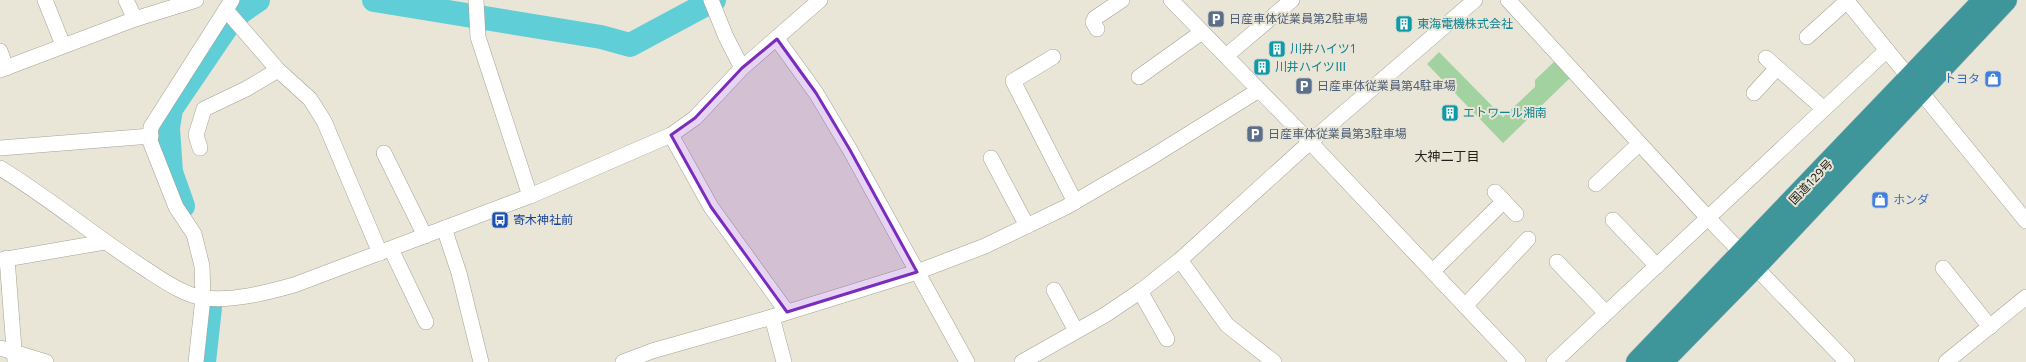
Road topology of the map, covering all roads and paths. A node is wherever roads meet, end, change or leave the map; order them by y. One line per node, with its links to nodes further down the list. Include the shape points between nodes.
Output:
1 (45, 0): 21 (street)
2 (126, 0): 17 (street)
3 (196, 0): 17 (street)
4 (476, 0): 46 (street, via 478,37)
5 (711, 0): 27 (street)
6 (820, 0): 20 (street)
7 (1122, 0): 16 (street)
8 (1171, 0): 18 (street)
9 (1292, 0): 24 (street)
10 (1475, 0): 39 (street)
11 (1508, 0): 40 (street)
12 (1846, 0): 19 (street); 22 (street)
13 (1984, 0): 32 (highway, 国道129号)
14 (2006, 0): 32 (highway, 国道129号)
15 (229, 5): 30 (street); 37 (street, via 151,127)
16 (1095, 18)
17 (135, 19): 21 (street)
18 (1202, 32): 24 (street); 31 (street)
19 (1807, 37)
20 (777, 39): 27 (street); 65 (street, via 816,93)
21 (63, 46): 29 (street)
22 (1887, 50): 32 (street); 35 (street)
23 (0, 51): 29 (street)
24 (1226, 56): 33 (street)
25 (1043, 58): 47 (street, via 1013,81 1047,135)
26 (1766, 58): 28 (street)
27 (742, 68): 36 (street, via 695,118)
28 (1777, 68): 34 (street); 35 (street)
29 (3, 69)
30 (278, 70): 38 (street, via 246,89 229,92 204,109); 57 (street, via 310,100 324,122)
31 (1139, 77)
32 (1915, 85): 51 (street); 60 (highway, 国道129号)
33 (1259, 90): 39 (street); 47 (street)
34 (1754, 93)
35 (1824, 109): 49 (street)
36 (671, 135): 46 (street); 71 (street, via 711,207)
37 (151, 136): 41 (street); 69 (street, via 150,141 176,207 194,234 202,266)
38 (193, 141)
39 (1310, 142): 59 (street); 64 (street)
40 (1640, 144): 45 (street); 49 (street)
41 (0, 148)
42 (384, 153): 54 (street)
43 (991, 158): 52 (street)
44 (0, 168): 56 (street)
45 (1596, 184)
46 (530, 196): 53 (street)
47 (1075, 202): 52 (street)
48 (1516, 214): 64 (street, via 1499,197 1459,236)
49 (1708, 218): 60 (street); 62 (street)
50 (1613, 220): 62 (street)
51 (2026, 221)
52 (1028, 226): 65 (street, via 985,246)
53 (444, 228): 54 (street); 83 (street)
54 (425, 236): 57 (street)
55 (1528, 239): 70 (street)
56 (105, 242): 58 (street); 69 (street, via 161,279)
57 (386, 251): 69 (street, via 294,285 256,295); 74 (street, via 411,306)
58 (4, 259): 79 (street)
59 (1180, 260): 67 (street); 88 (street, via 1227,325)
60 (1750, 260): 80 (street); 91 (highway, 国道129号); 92 (highway, 国道129号)
61 (1557, 262): 72 (street)
62 (1657, 266): 72 (street)
63 (1943, 268): 75 (street)
64 (1432, 271): 70 (street)
65 (916, 272): 71 (street); 86 (street)
66 (1054, 290): 76 (street)
67 (1140, 291): 76 (street); 77 (street)
68 (2026, 297): 75 (street)
69 (203, 298): 82 (street)
70 (1465, 306): 89 (street)
71 (787, 312): 73 (street)
72 (1606, 313): 90 (street)
73 (772, 317): 84 (street, via 652,351); 85 (street)
74 (426, 322)
75 (1990, 326): 93 (street)
76 (1076, 331): 87 (street)
77 (1167, 339)
78 (0, 348): 79 (street)
79 (15, 357): 81 (street)
80 (1845, 361)
81 (46, 362)
82 (196, 362)
83 (481, 362)
84 (623, 362)
85 (784, 362)
86 (967, 362)
87 (1022, 362)
88 (1274, 362)
89 (1518, 362)
90 (1554, 362)
91 (1637, 362)
92 (1662, 362)
93 (1946, 362)

